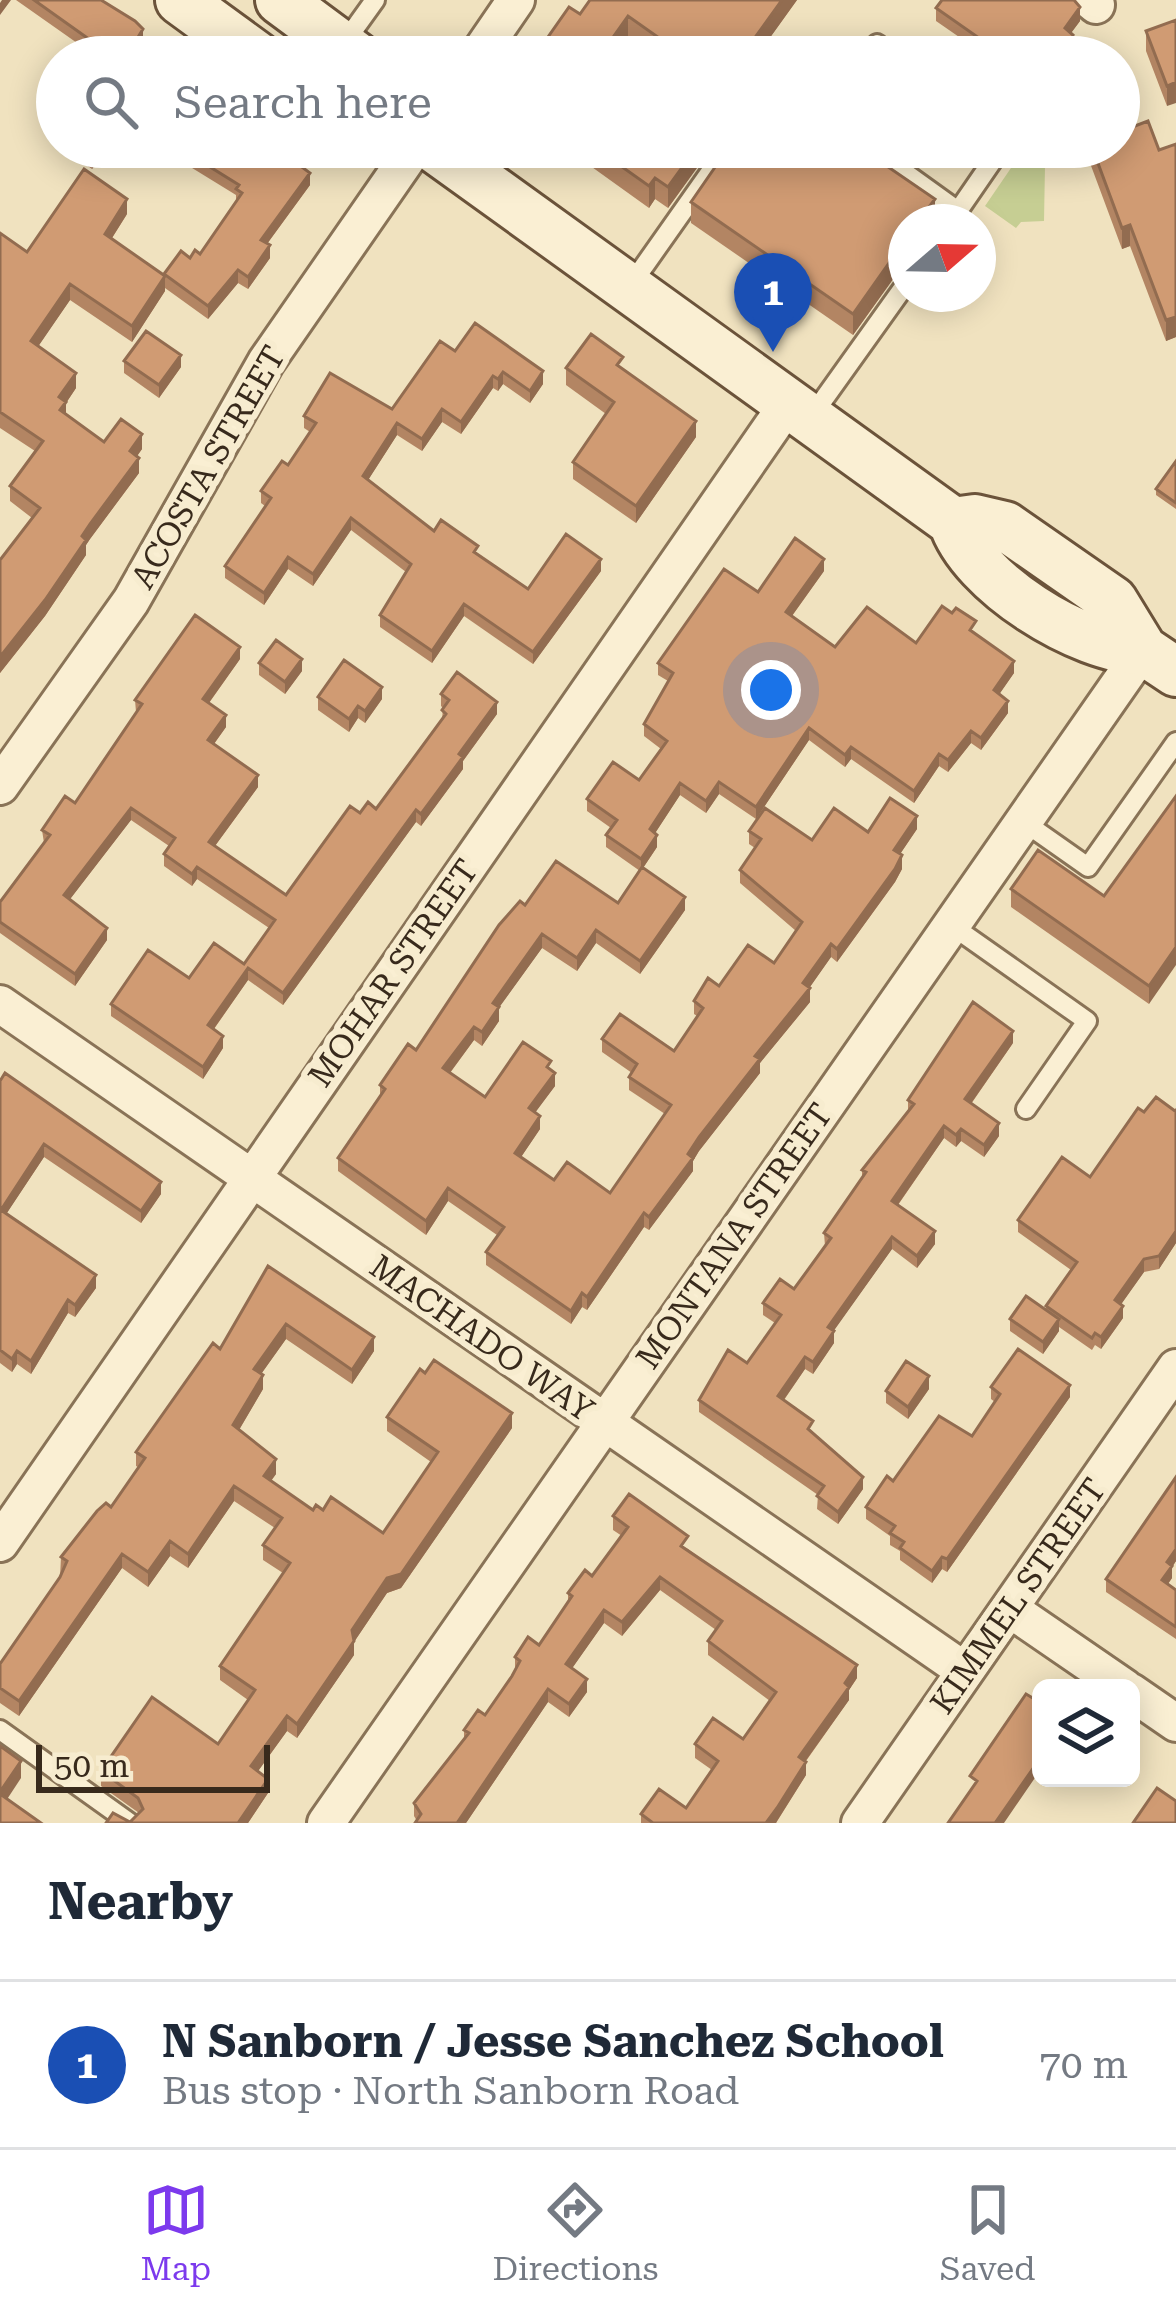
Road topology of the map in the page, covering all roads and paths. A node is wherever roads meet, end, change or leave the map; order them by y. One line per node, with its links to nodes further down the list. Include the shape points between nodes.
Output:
1 (180, 0): 5 (main road)
2 (280, 0): 6 (main road)
3 (375, 0): 7 (lane)
4 (516, 0): 8 (street)
5 (229, 36)
6 (329, 36)
7 (357, 36)
8 (491, 36)
9 (401, 168): 21 (street, ACOSTA STREET, via 259,374 130,601)
10 (461, 168): 16 (main road)
11 (713, 168): 16 (lane)
12 (894, 168): 14 (lane)
13 (988, 168): 15 (lane)
14 (938, 204)
15 (963, 204)
16 (627, 290): 18 (main road)
17 (888, 306): 18 (lane)
18 (798, 413): 19 (main road, via 953,522 977,569 1085,639); 26 (street, MOHAR STREET)
19 (1160, 661): 22 (street, MONTANA STREET)
20 (1176, 742): 22 (lane, via 1088,867)
21 (0, 786)
22 (1024, 822): 23 (street, MONTANA STREET)
23 (951, 926): 25 (lane, via 1087,1021); 28 (street, MONTANA STREET)
24 (0, 1004): 26 (street, MACHADO WAY)
25 (1026, 1109)
26 (252, 1177): 28 (street, MACHADO WAY); 29 (street, MOHAR STREET)
27 (1176, 1368): 30 (street, KIMMEL STREET)
28 (602, 1423): 31 (street, MACHADO WAY); 37 (street, MONTANA STREET)
29 (0, 1543)
30 (1010, 1609): 31 (street, KIMMEL STREET); 32 (street)
31 (965, 1671): 38 (street, KIMMEL STREET)
32 (1112, 1679)
33 (1140, 1698): 34 (street)
34 (1176, 1723)
35 (0, 1730): 36 (lane)
36 (130, 1823)
37 (326, 1823)
38 (860, 1823)

